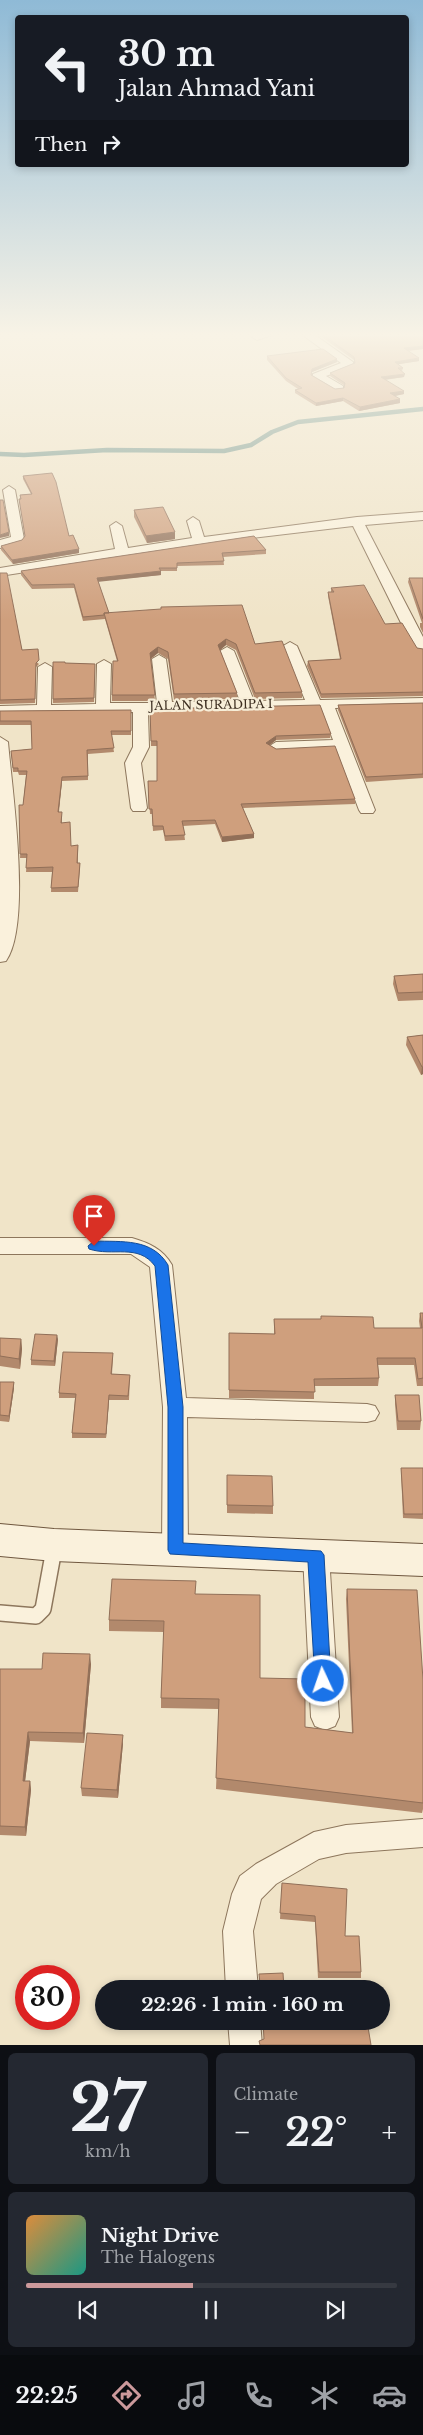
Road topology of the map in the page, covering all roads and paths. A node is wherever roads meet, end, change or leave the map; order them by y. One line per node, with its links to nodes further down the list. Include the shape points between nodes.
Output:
1 (9, 490): 7 (street, via 18,539)
2 (423, 516): 4 (street)
3 (193, 521): 6 (street)
4 (357, 521): 6 (street); 11 (street)
5 (116, 526): 8 (street)
6 (199, 542): 8 (street)
7 (0, 544)
8 (122, 551): 9 (street)
9 (0, 572)
10 (290, 646): 17 (street)
11 (423, 648)
12 (227, 651): 18 (street)
13 (159, 659): 19 (street)
14 (104, 664): 20 (street)
15 (44, 667): 22 (street)
16 (423, 702): 17 (street, JALAN SURADIPA I)
17 (320, 703): 18 (street, JALAN SURADIPA I); 25 (street)
18 (248, 704): 19 (street, JALAN SURADIPA I)
19 (165, 706): 21 (street, JALAN SURADIPA I)
20 (103, 707): 21 (street, JALAN SURADIPA I); 22 (street, JALAN SURADIPA I)
21 (140, 707): 27 (street, via 141,747 133,763)
22 (44, 708): 23 (street, JALAN SURADIPA I)
23 (0, 710)
24 (0, 742): 29 (street, via 11,895)
25 (342, 744): 26 (street); 28 (street)
26 (276, 747)
27 (139, 808)
28 (367, 810)
29 (2, 953)
30 (0, 1246): 31 (street, via 132,1246 155,1256 161,1265)
31 (175, 1407): 32 (street); 35 (street)
32 (367, 1413)
33 (0, 1540): 34 (main road)
34 (54, 1545): 35 (main road); 38 (lane, via 44,1608 36,1616)
35 (175, 1550): 36 (main road)
36 (316, 1555): 37 (main road); 39 (street)
37 (423, 1560)
38 (0, 1613)
39 (325, 1717)
40 (423, 1833): 41 (street, via 346,1839 314,1846 266,1874 251,1887 238,1931)
41 (241, 1980)
42 (245, 2030): 43 (street)
43 (246, 2045)

